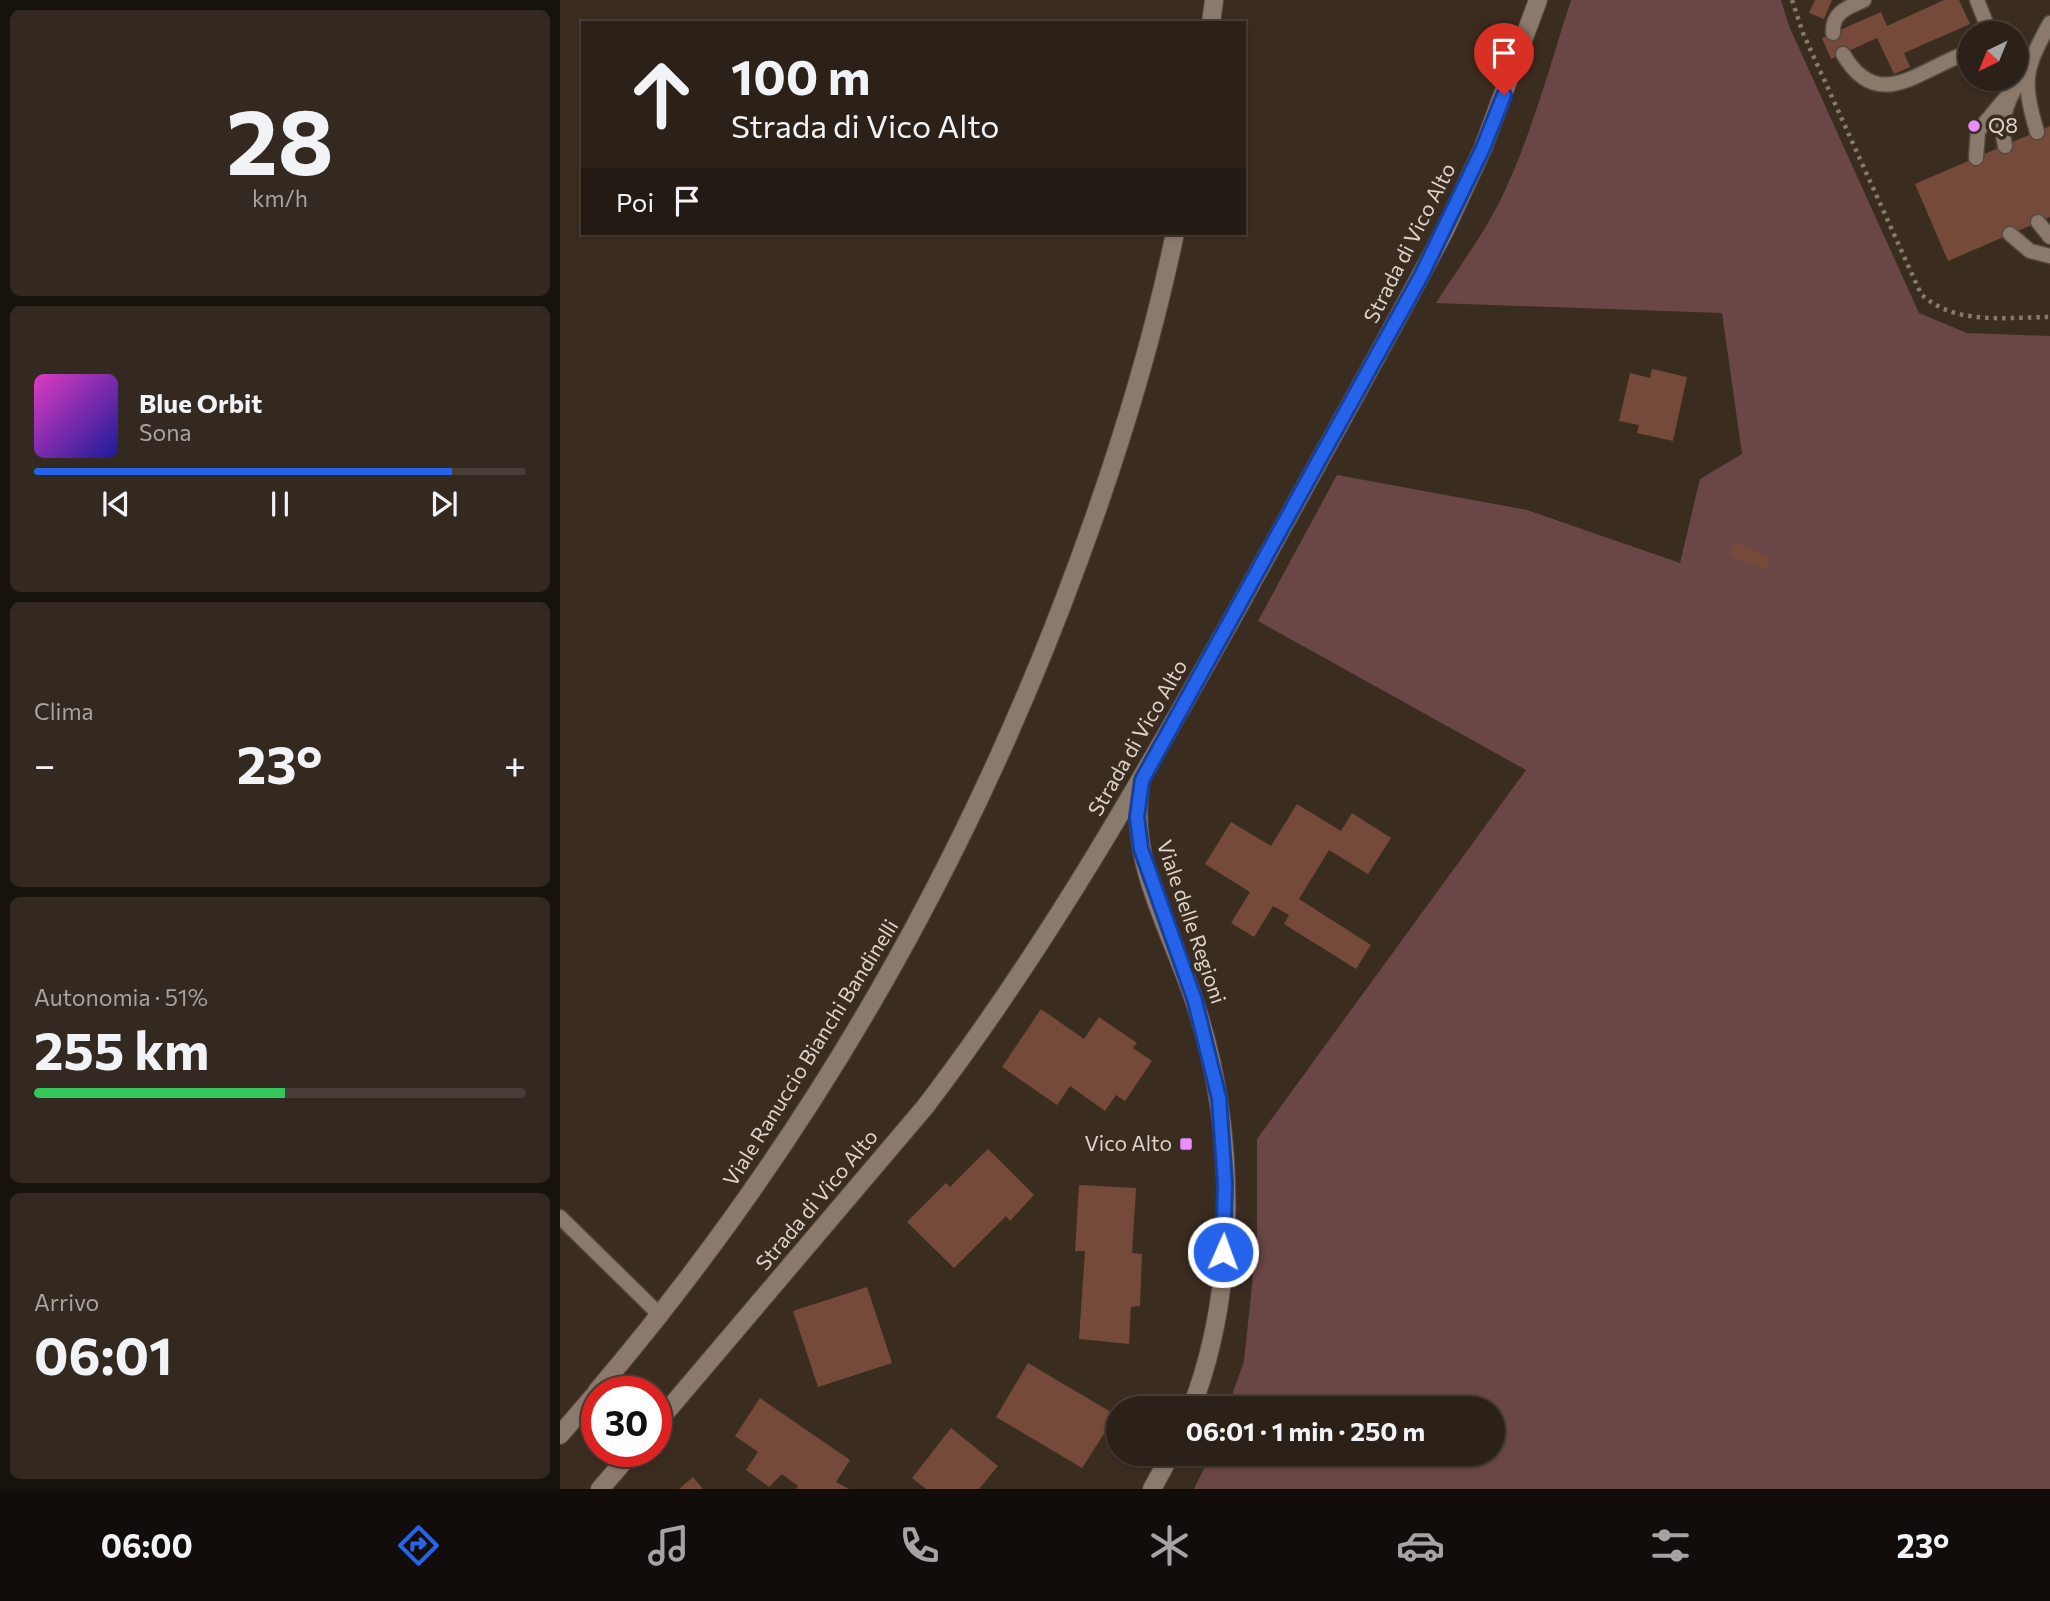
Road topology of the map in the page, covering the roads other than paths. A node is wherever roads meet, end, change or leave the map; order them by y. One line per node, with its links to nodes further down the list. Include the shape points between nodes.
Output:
1 (1214, 0): 5 (street)
2 (1538, 0): 22 (street, Strada di Vico Alto, via 1483,148 1445,230)
3 (1864, 0): 8 (lane, via 1838,14 1832,21)
4 (1977, 0): 6 (lane)
5 (1211, 21)
6 (1985, 21)
7 (2050, 23): 11 (lane)
8 (1833, 33)
9 (1843, 54): 10 (lane, via 1861,79 1873,85 1910,79)
10 (1958, 57)
11 (2029, 63): 14 (lane, via 2027,92)
12 (2012, 91): 16 (lane, via 1978,131)
13 (2013, 91): 15 (lane, via 2002,122)
14 (2037, 132)
15 (2005, 146)
16 (1976, 158)
17 (2038, 222): 20 (lane)
18 (2010, 234): 21 (lane, via 2030,251)
19 (1175, 235): 24 (street, Viale Ranuccio Bianchi Bandinelli, via 1153,326 1101,499 1040,666 972,819 858,1029 734,1220)
20 (2050, 237)
21 (2050, 256)
22 (1142, 780): 26 (street, Viale delle Regioni, via 1138,838 1204,1031 1223,1137 1221,1279); 27 (street, Strada di Vico Alto, via 1080,883 939,1090)
23 (560, 1217): 24 (lane)
24 (661, 1316): 25 (street, Viale Ranuccio Bianchi Bandinelli)
25 (610, 1376)
26 (1195, 1396)
27 (672, 1405)
28 (581, 1410): 29 (street, Viale Ranuccio Bianchi Bandinelli)
29 (560, 1435)
30 (1164, 1466): 33 (street)
31 (619, 1467): 32 (street)
32 (600, 1489)
33 (1152, 1489)

